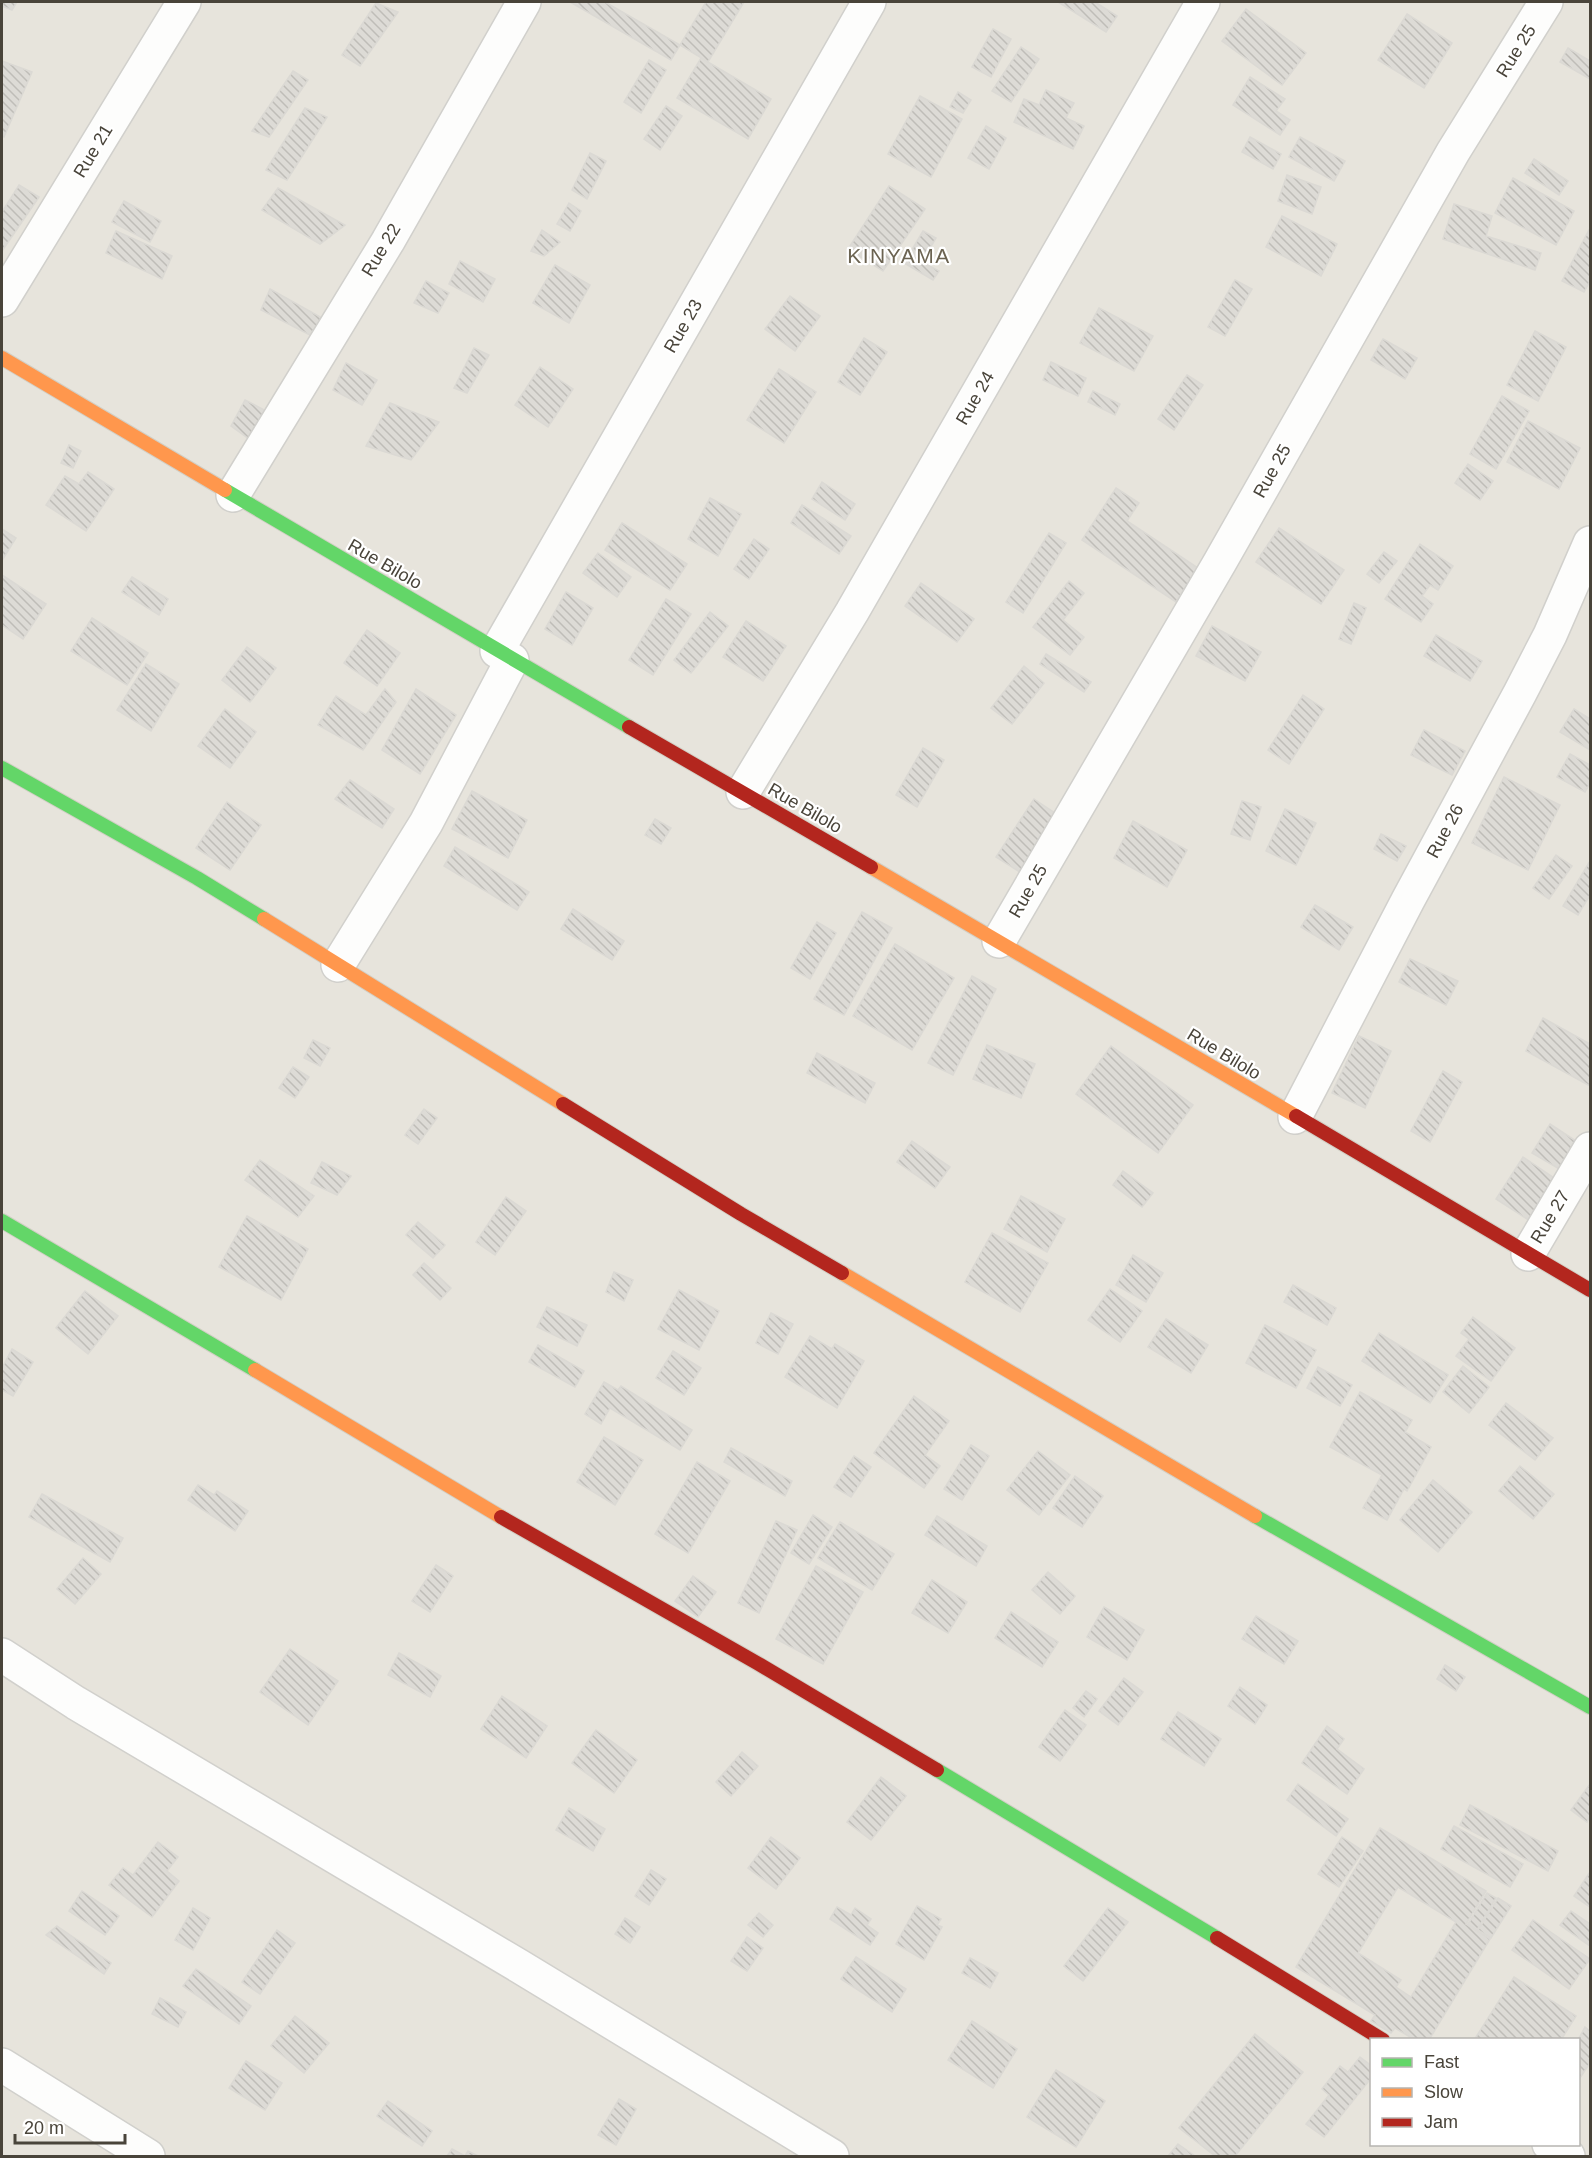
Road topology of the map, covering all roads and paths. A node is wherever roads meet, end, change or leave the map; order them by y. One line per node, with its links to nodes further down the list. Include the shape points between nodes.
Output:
1 (184, 2): 6 (street, Rue 21)
2 (524, 2): 8 (street, Rue 22, via 387,241)
3 (869, 2): 10 (street, Rue 23)
4 (1203, 2): 12 (street, Rue 24, via 852,612)
5 (1546, 2): 13 (street, Rue 25, via 1447,162)
6 (2, 300)
7 (2, 358): 8 (street, Rue Bilolo)
8 (233, 495): 10 (street, Rue Bilolo)
9 (1590, 543): 15 (street, Rue 26, via 1530,674)
10 (505, 655): 12 (street, Rue Bilolo); 14 (street, Rue 23, via 426,823)
11 (2, 768): 14 (street, via 197,878)
12 (743, 792): 13 (street, Rue Bilolo)
13 (999, 941): 15 (street, Rue Bilolo)
14 (338, 965): 21 (street, via 741,1214 1322,1555)
15 (1295, 1117): 18 (street, Rue Bilolo)
16 (1590, 1149): 18 (street, Rue 27)
17 (2, 1221): 22 (street, via 450,1488 797,1687)
18 (1528, 1254): 19 (street, Rue Bilolo)
19 (1590, 1290)
20 (2, 1655): 26 (street)
21 (1590, 1707)
22 (1380, 2038)
23 (2, 2065): 25 (street)
24 (1551, 2146): 27 (street)
25 (148, 2157)
26 (832, 2157)
27 (1568, 2157)

